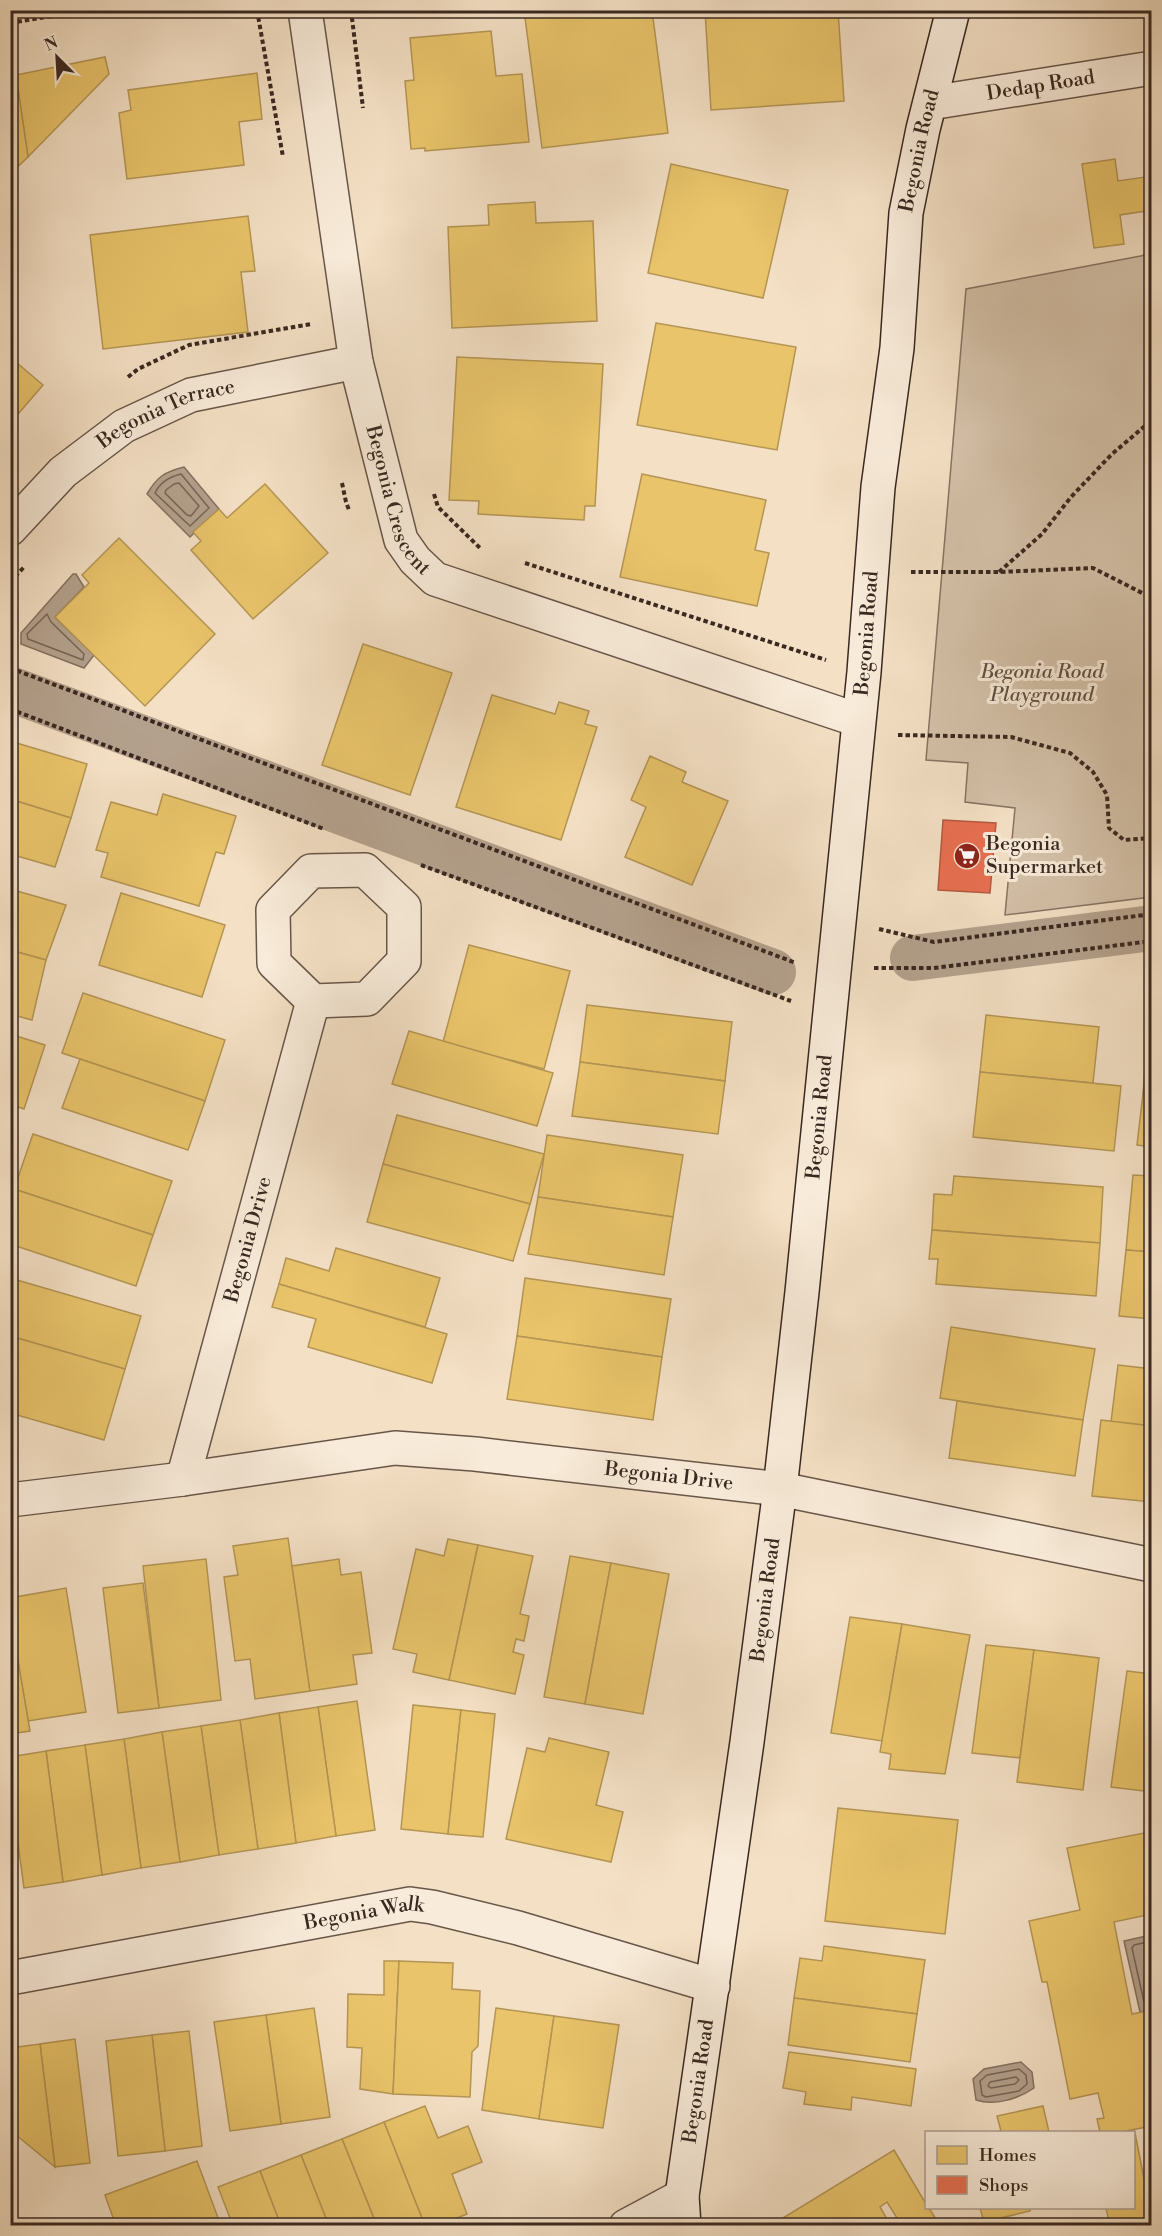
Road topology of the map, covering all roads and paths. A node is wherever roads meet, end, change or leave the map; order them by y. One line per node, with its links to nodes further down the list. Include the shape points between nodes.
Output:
1 (89, 10): 6 (path)
2 (257, 10): 10 (path)
3 (305, 10): 12 (street, Begonia Crescent)
4 (351, 10): 9 (path)
5 (954, 10): 8 (street, Begonia Road)
6 (10, 23)
7 (1152, 68): 8 (street, Dedap Road)
8 (930, 103): 27 (street, Begonia Road, via 906,213 897,348 878,487)
9 (364, 114)
10 (284, 162)
11 (310, 313): 13 (path)
12 (356, 362): 13 (street, Begonia Terrace); 28 (street, Begonia Crescent, via 400,540 435,579)
13 (322, 370): 18 (street, Begonia Terrace, via 191,394 124,426 63,472)
14 (1152, 420): 23 (path, via 1112,454 1071,496 1042,534)
15 (341, 479): 17 (path)
16 (432, 488): 19 (path, via 438,507 478,548)
17 (351, 513)
18 (10, 529)
19 (489, 552)
20 (523, 563): 27 (path)
21 (25, 566): 24 (path)
22 (908, 572): 23 (path)
23 (999, 572): 25 (path, via 1093,568)
24 (10, 582)
25 (1152, 598)
26 (10, 668): 34 (path)
27 (864, 672): 28 (street, Begonia Road)
28 (858, 720): 32 (street, Begonia Road)
29 (892, 735): 30 (path, via 1011,737 1070,753 1093,771 1107,795 1109,828 1125,840)
30 (1152, 838)
31 (1152, 914): 32 (path, via 934,942)
32 (838, 920): 34 (street, Begonia Road)
33 (1152, 941): 34 (path, via 934,968)
34 (834, 972): 37 (street, Begonia Road)
35 (313, 1001): 35 (street, via 274,963 273,910 311,871 365,870 404,907 404,961 367,999); 36 (street, Begonia Drive)
36 (183, 1479): 37 (street, Begonia Drive, via 395,1448); 38 (street, Begonia Drive)
37 (780, 1489): 39 (street, Begonia Drive); 43 (street, Begonia Road)
38 (10, 1500)
39 (1152, 1565)
40 (10, 1913): 41 (path)
41 (14, 1940)
42 (10, 1978): 43 (street, Begonia Walk, via 410,1904 518,1928)
43 (713, 1986): 44 (street, Begonia Road)
44 (683, 2211): 45 (street)
45 (626, 2226)

